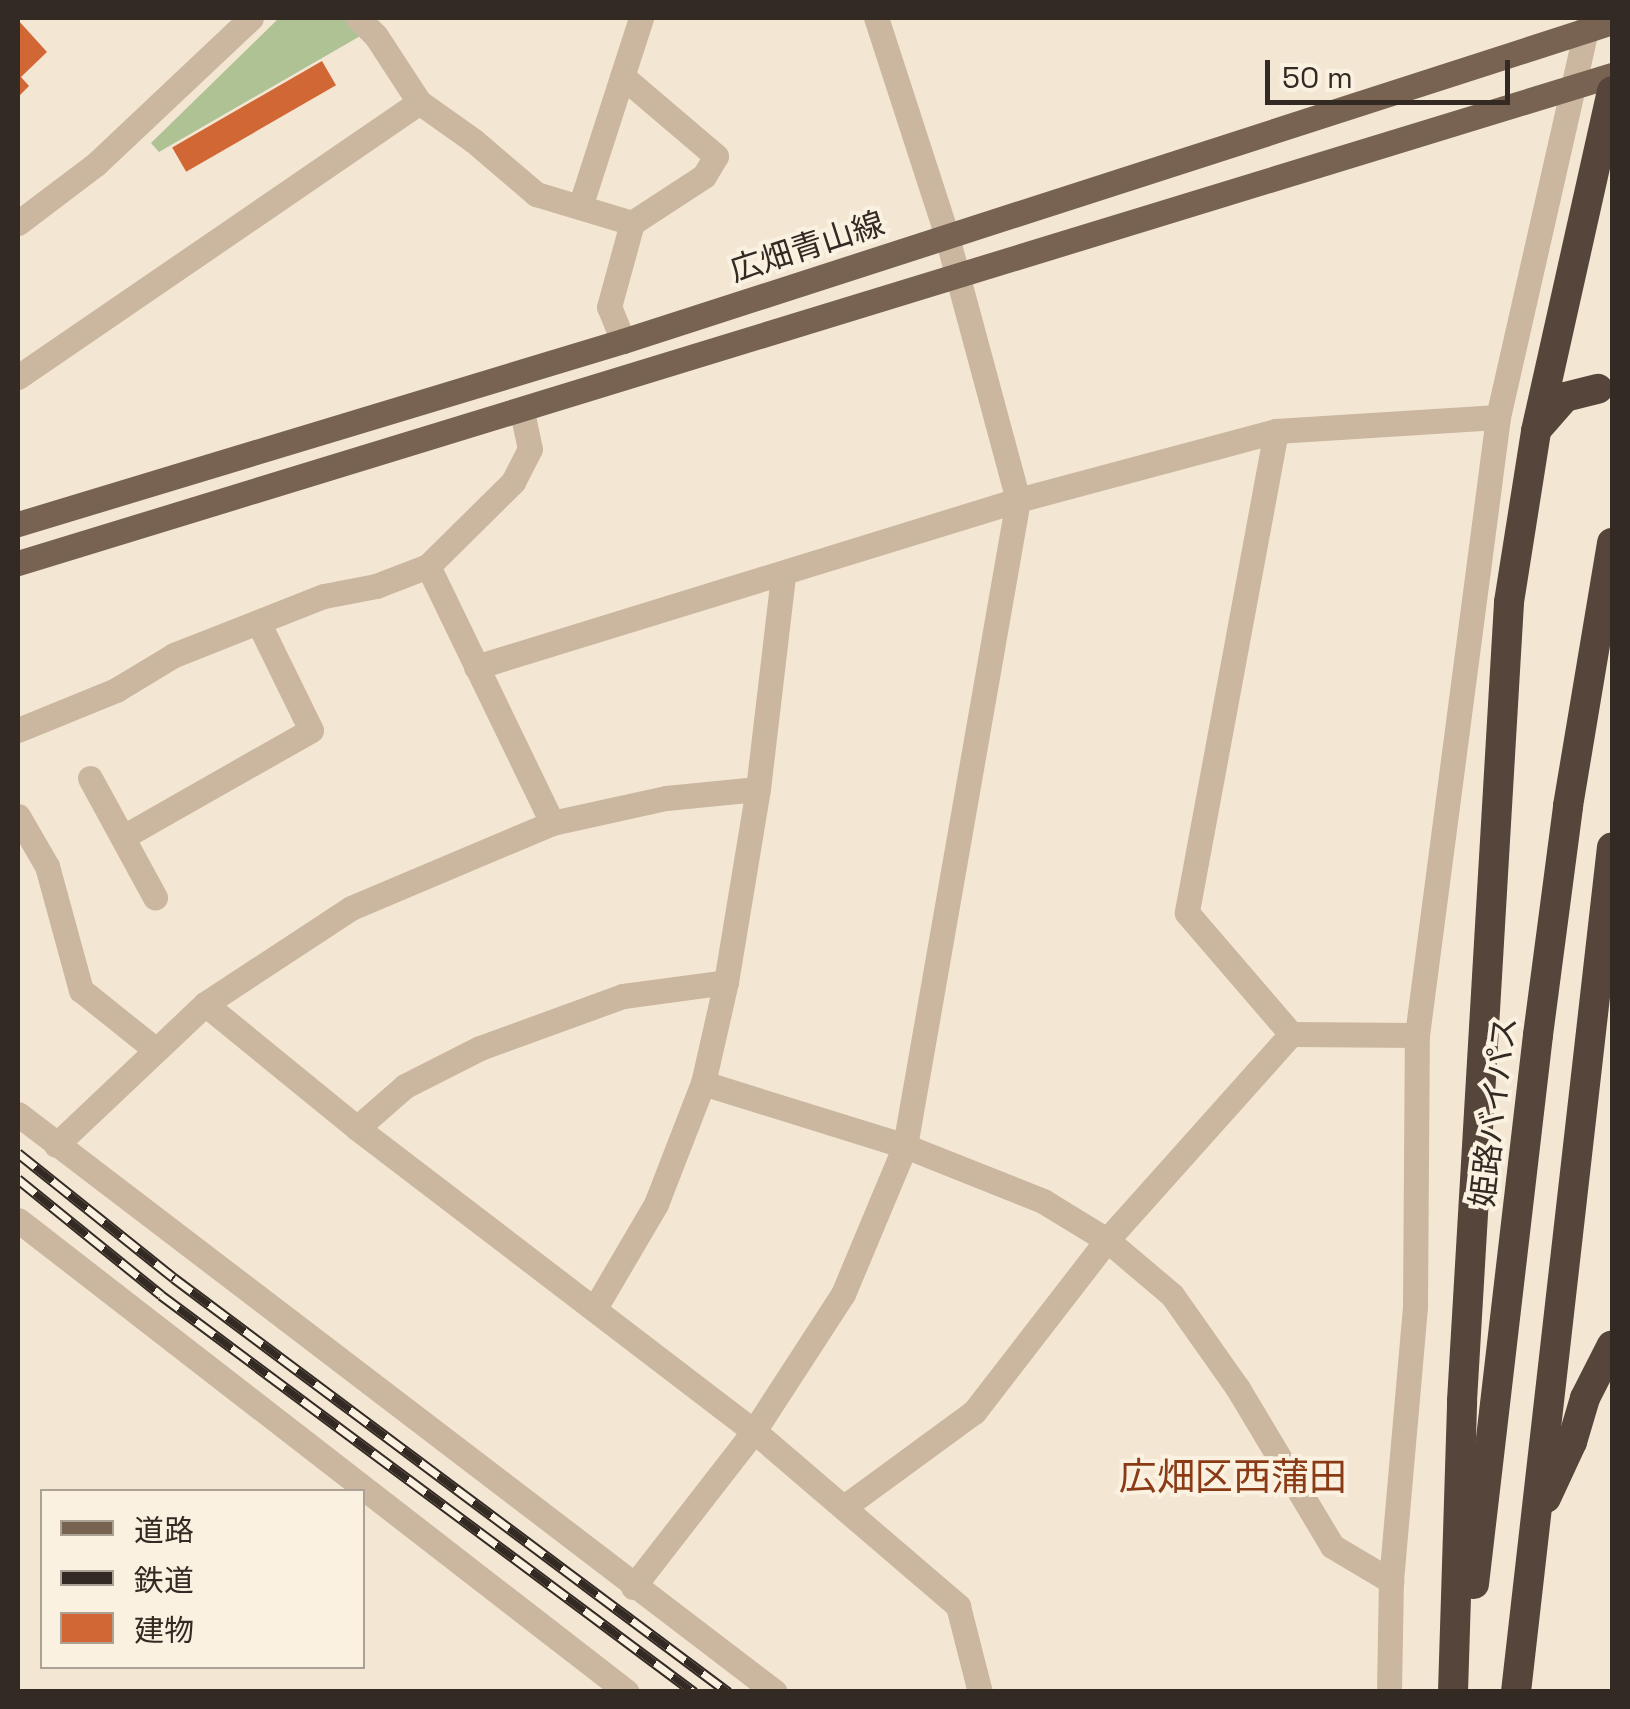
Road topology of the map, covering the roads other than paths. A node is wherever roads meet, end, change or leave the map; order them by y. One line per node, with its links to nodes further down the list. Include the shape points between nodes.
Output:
1 (252, 18): 13 (street, via 96,164)
2 (358, 18): 11 (street)
3 (641, 18): 8 (street)
4 (876, 18): 15 (street)
5 (1612, 22): 6 (main road, 広畑青山線)
6 (1587, 24): 9 (street); 15 (main road, 広畑青山線)
7 (1612, 75): 9 (main road)
8 (622, 76): 12 (street); 14 (street, via 716,156 704,176)
9 (1572, 87): 16 (main road); 21 (street)
10 (1612, 91): 22 (highway)
11 (419, 102): 12 (street, via 536,194); 18 (street)
12 (580, 207): 14 (street)
13 (18, 223)
14 (632, 223): 17 (street, via 610,307)
15 (947, 236): 16 (street); 17 (main road, 広畑青山線)
16 (955, 274): 20 (main road); 24 (street)
17 (623, 341): 25 (main road, 広畑青山線)
18 (18, 377)
19 (1598, 389): 22 (highway, via 1566,397)
20 (522, 410): 27 (main road); 28 (street, via 530,449 513,482)
21 (1498, 417): 23 (street); 43 (street)
22 (1536, 430): 63 (highway, via 1509,602)
23 (1276, 431): 24 (street); 42 (street, via 1187,913)
24 (1018, 500): 29 (street); 49 (street)
25 (18, 524)
26 (1612, 542): 64 (highway, 姫路バイパス, via 1538,1035)
27 (18, 563)
28 (428, 566): 30 (street); 31 (street)
29 (783, 576): 31 (street); 34 (street)
30 (258, 622): 32 (street); 37 (street, via 311,730)
31 (476, 667): 36 (street)
32 (18, 730)
33 (90, 778): 37 (street)
34 (758, 789): 36 (street, via 666,798); 40 (street)
35 (18, 816): 44 (street, via 47,866 81,990)
36 (552, 823): 41 (street, via 351,908)
37 (122, 836): 39 (street)
38 (1612, 848): 56 (highway)
39 (155, 897)
40 (726, 982): 45 (street); 47 (street, via 623,996 480,1048 405,1086)
41 (205, 1004): 44 (street); 47 (street)
42 (1291, 1034): 43 (street); 51 (street)
43 (1418, 1036): 57 (street, via 1415,1306)
44 (156, 1050): 48 (street)
45 (703, 1083): 49 (street); 52 (street, via 656,1204)
46 (18, 1114): 48 (street)
47 (357, 1128): 52 (street)
48 (56, 1145): 58 (street)
49 (904, 1146): 51 (street, via 1043,1201); 54 (street, via 842,1294)
50 (18, 1220): 59 (street)
51 (1107, 1240): 55 (street, via 974,1412); 57 (street, via 1172,1296 1237,1387 1332,1546)
52 (594, 1308): 54 (street)
53 (1612, 1345): 56 (highway)
54 (754, 1431): 55 (street); 58 (street)
55 (844, 1508): 61 (street, via 958,1606)
56 (1534, 1522): 65 (highway)
57 (1391, 1581): 62 (street)
58 (633, 1587): 60 (street)
59 (627, 1692)
60 (775, 1692)
61 (980, 1692)
62 (1389, 1692)
63 (1453, 1692)
64 (1462, 1692)
65 (1516, 1692)

